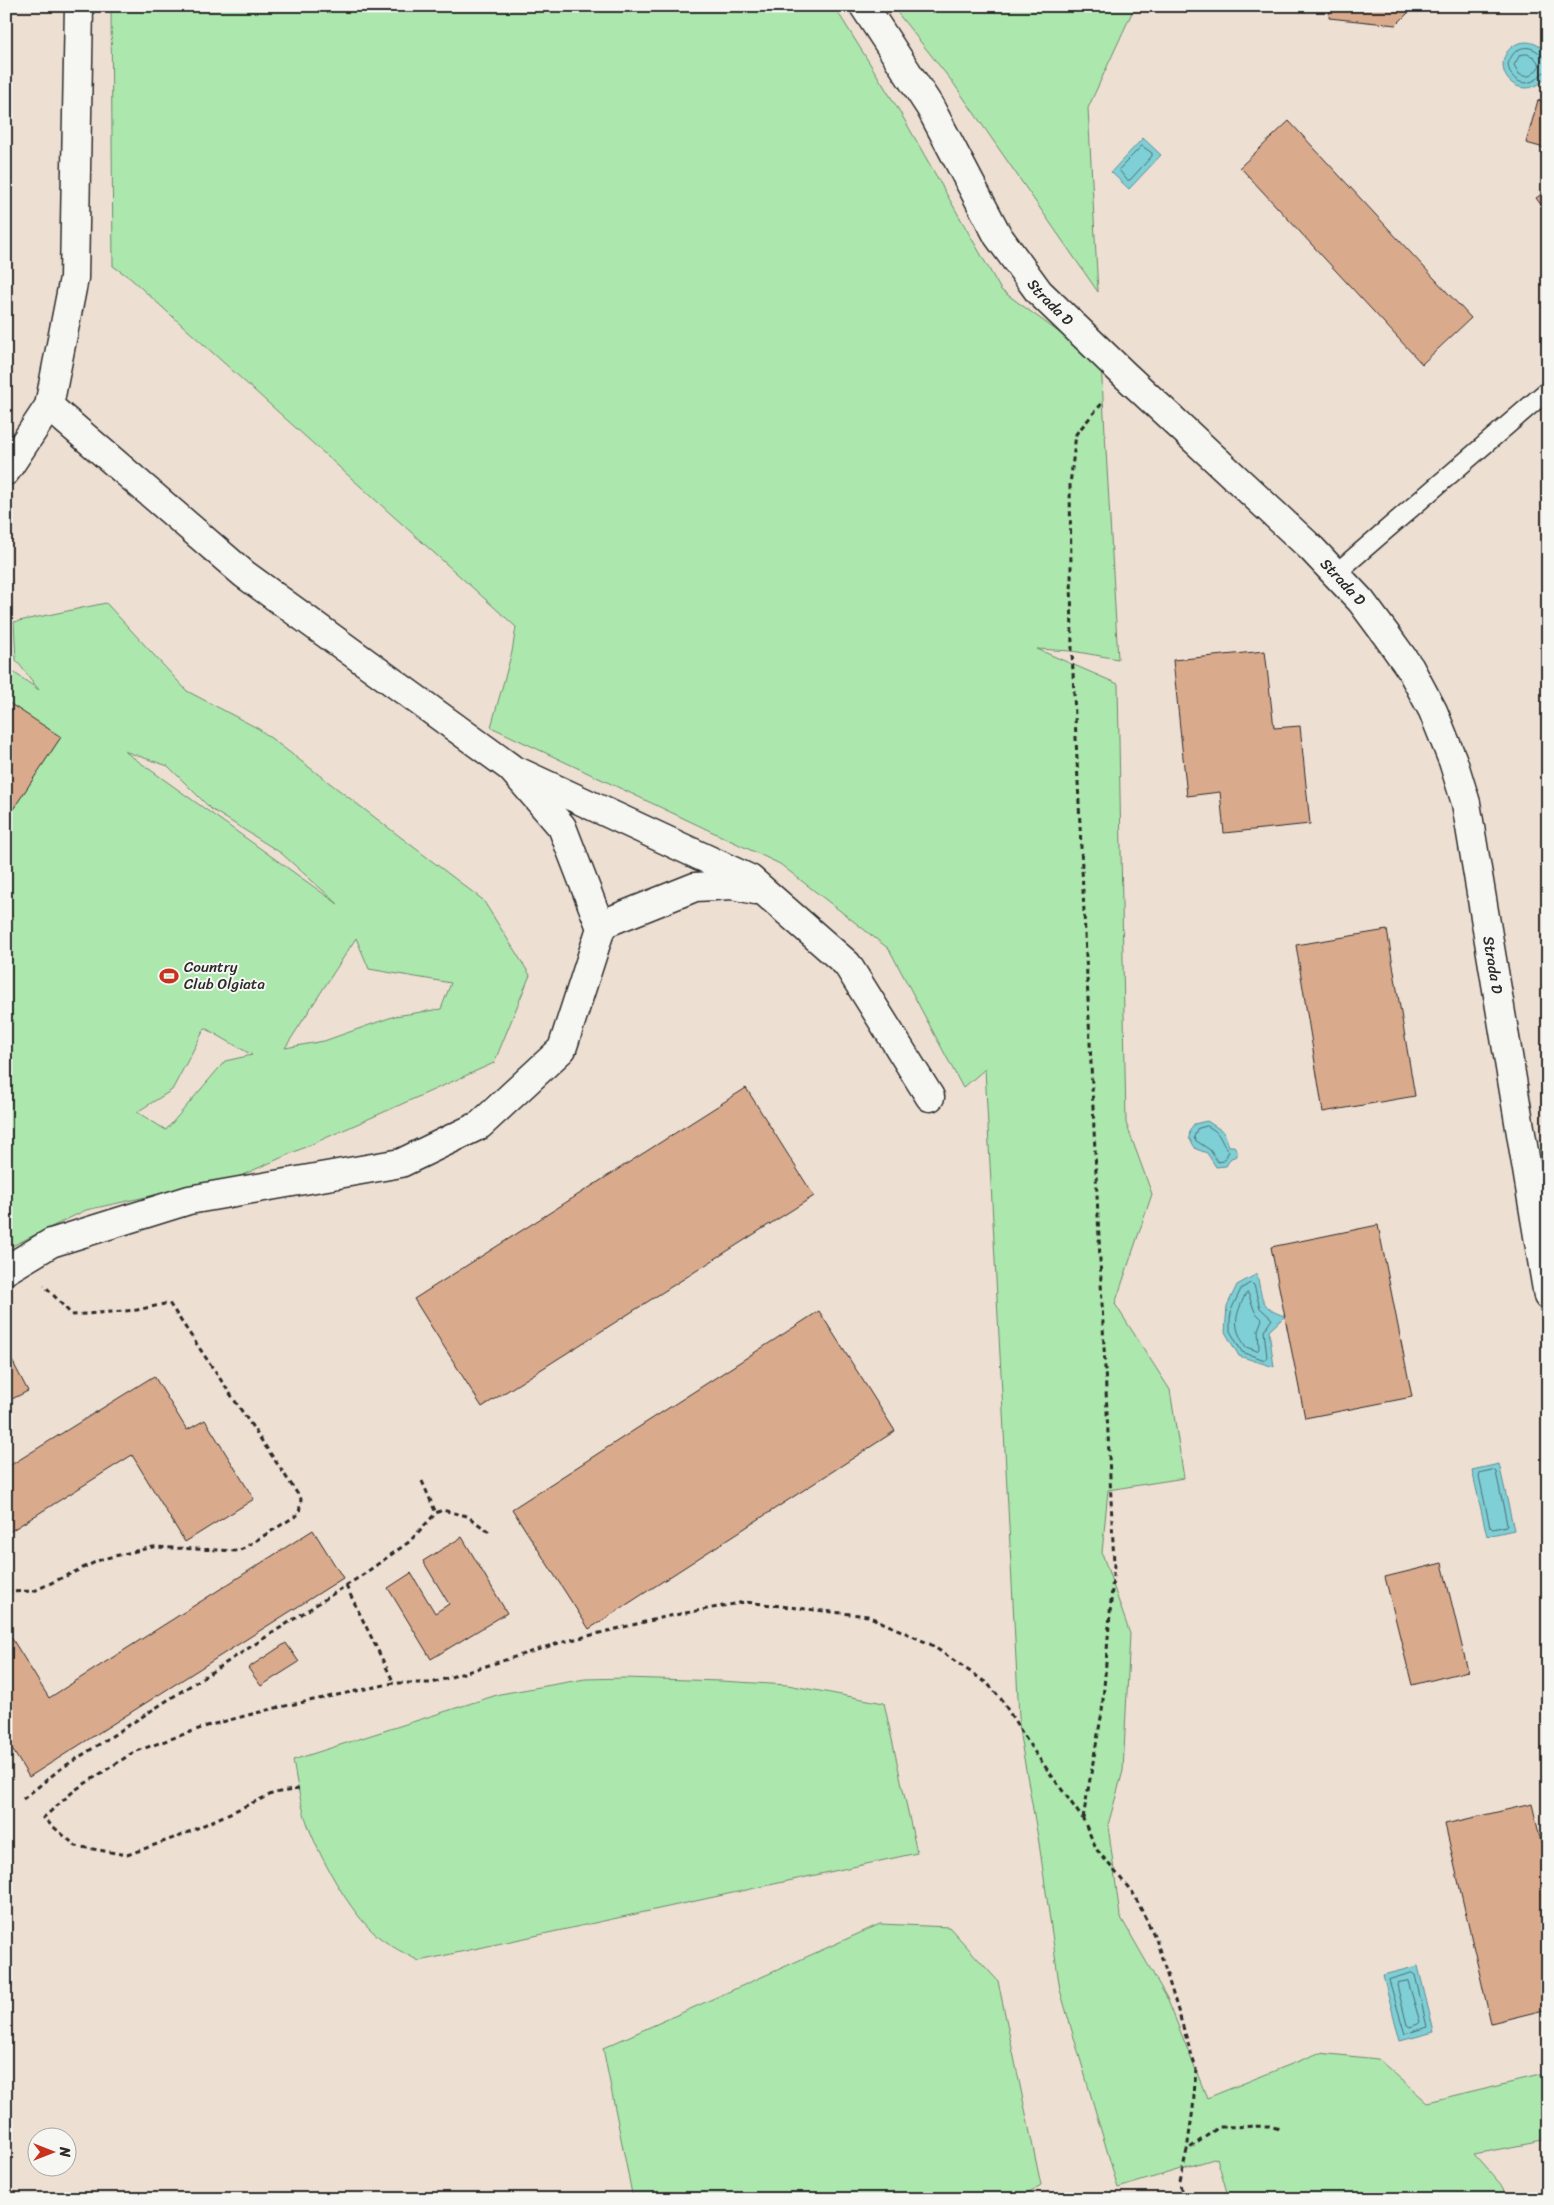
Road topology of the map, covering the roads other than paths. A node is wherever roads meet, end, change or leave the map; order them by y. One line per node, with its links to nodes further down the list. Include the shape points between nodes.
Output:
1 (79, 6): 4 (street, via 74,278)
2 (864, 6): 6 (street, Strada D, via 930,107 983,209 1039,292)
3 (1548, 390): 6 (lane)
4 (49, 406): 5 (street); 7 (street, via 244,574)
5 (6, 471)
6 (1335, 574): 14 (street, Strada D, via 1361,601 1410,668 1433,711 1461,786)
7 (511, 768): 8 (street); 11 (street, via 562,827)
8 (687, 850): 9 (street, via 699,869); 10 (street, via 750,879)
9 (695, 887): 10 (street, via 733,885); 11 (street)
10 (765, 892): 12 (street, via 847,964)
11 (600, 925): 13 (street, via 562,1049 480,1125 401,1163 188,1200 51,1243)
12 (930, 1097)
13 (14, 1265)
14 (1548, 1296)

